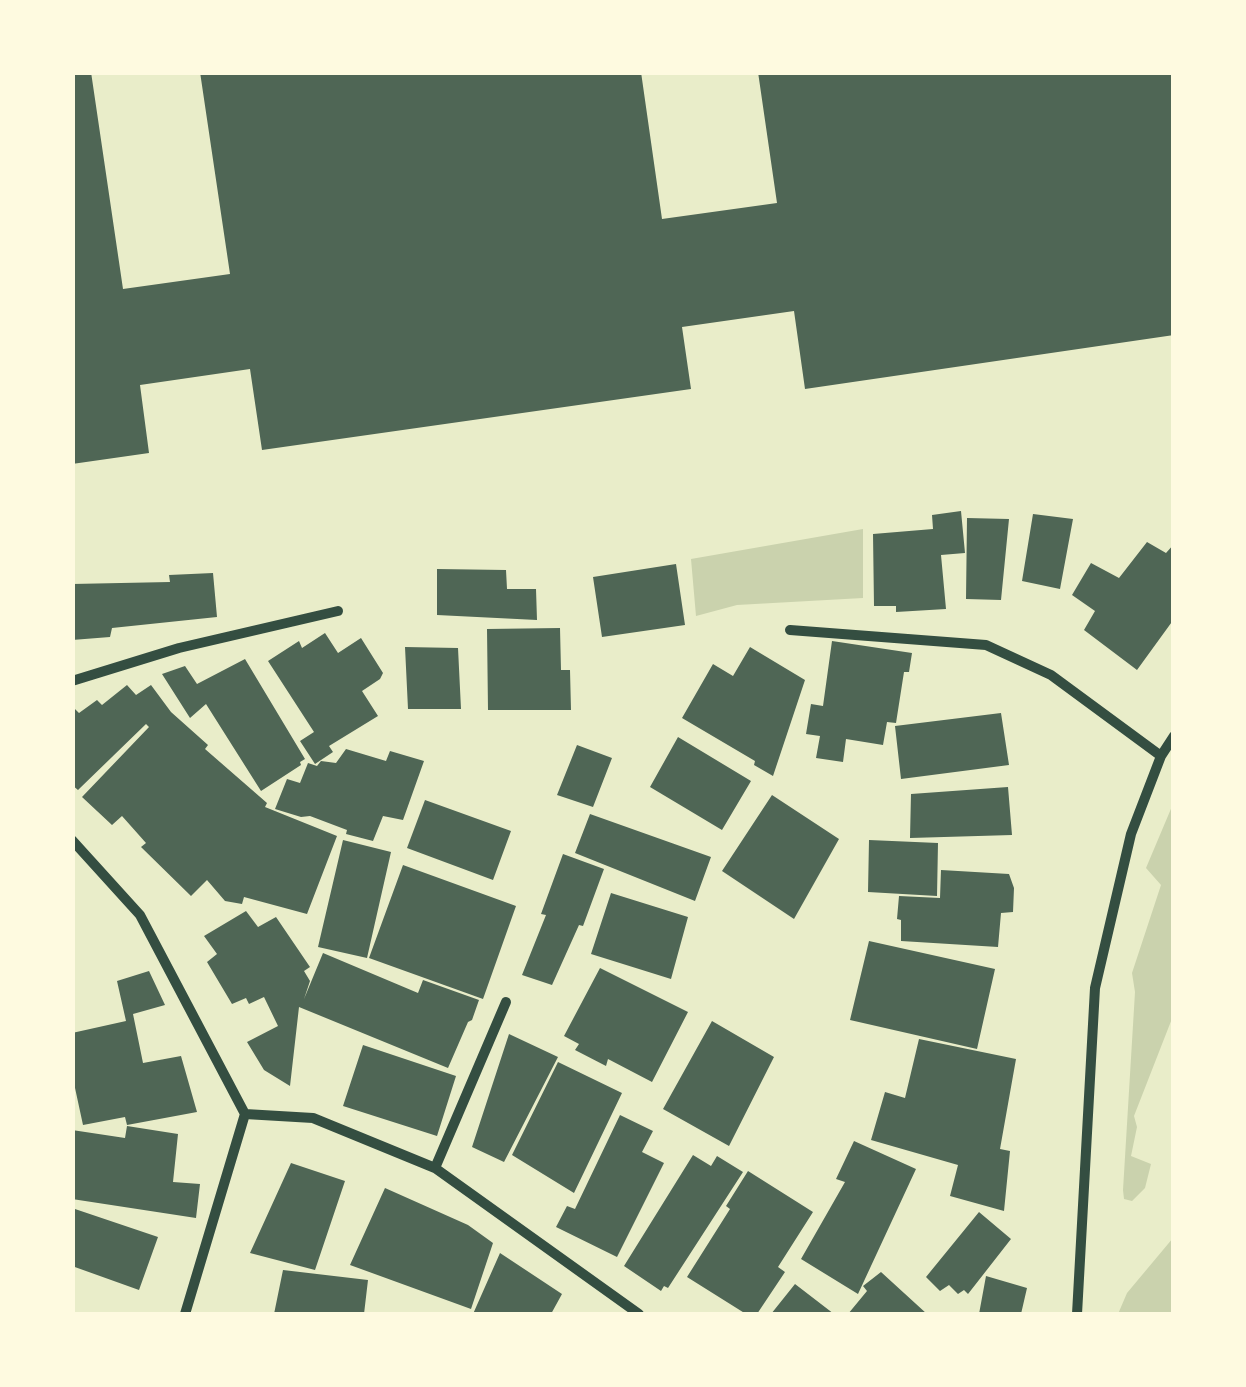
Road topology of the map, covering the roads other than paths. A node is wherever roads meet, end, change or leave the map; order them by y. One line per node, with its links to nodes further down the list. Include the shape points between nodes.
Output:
1 (338, 610): 3 (street)
2 (790, 630): 5 (street, via 986,645 1050,675)
3 (72, 681)
4 (1174, 736): 5 (street)
5 (1161, 756): 12 (street, via 1131,834 1095,988)
6 (72, 840): 8 (street, via 140,916)
7 (506, 1002): 9 (street)
8 (245, 1114): 9 (street, via 313,1118); 10 (street)
9 (435, 1168): 11 (street)
10 (185, 1314)
11 (639, 1314)
12 (1077, 1314)

